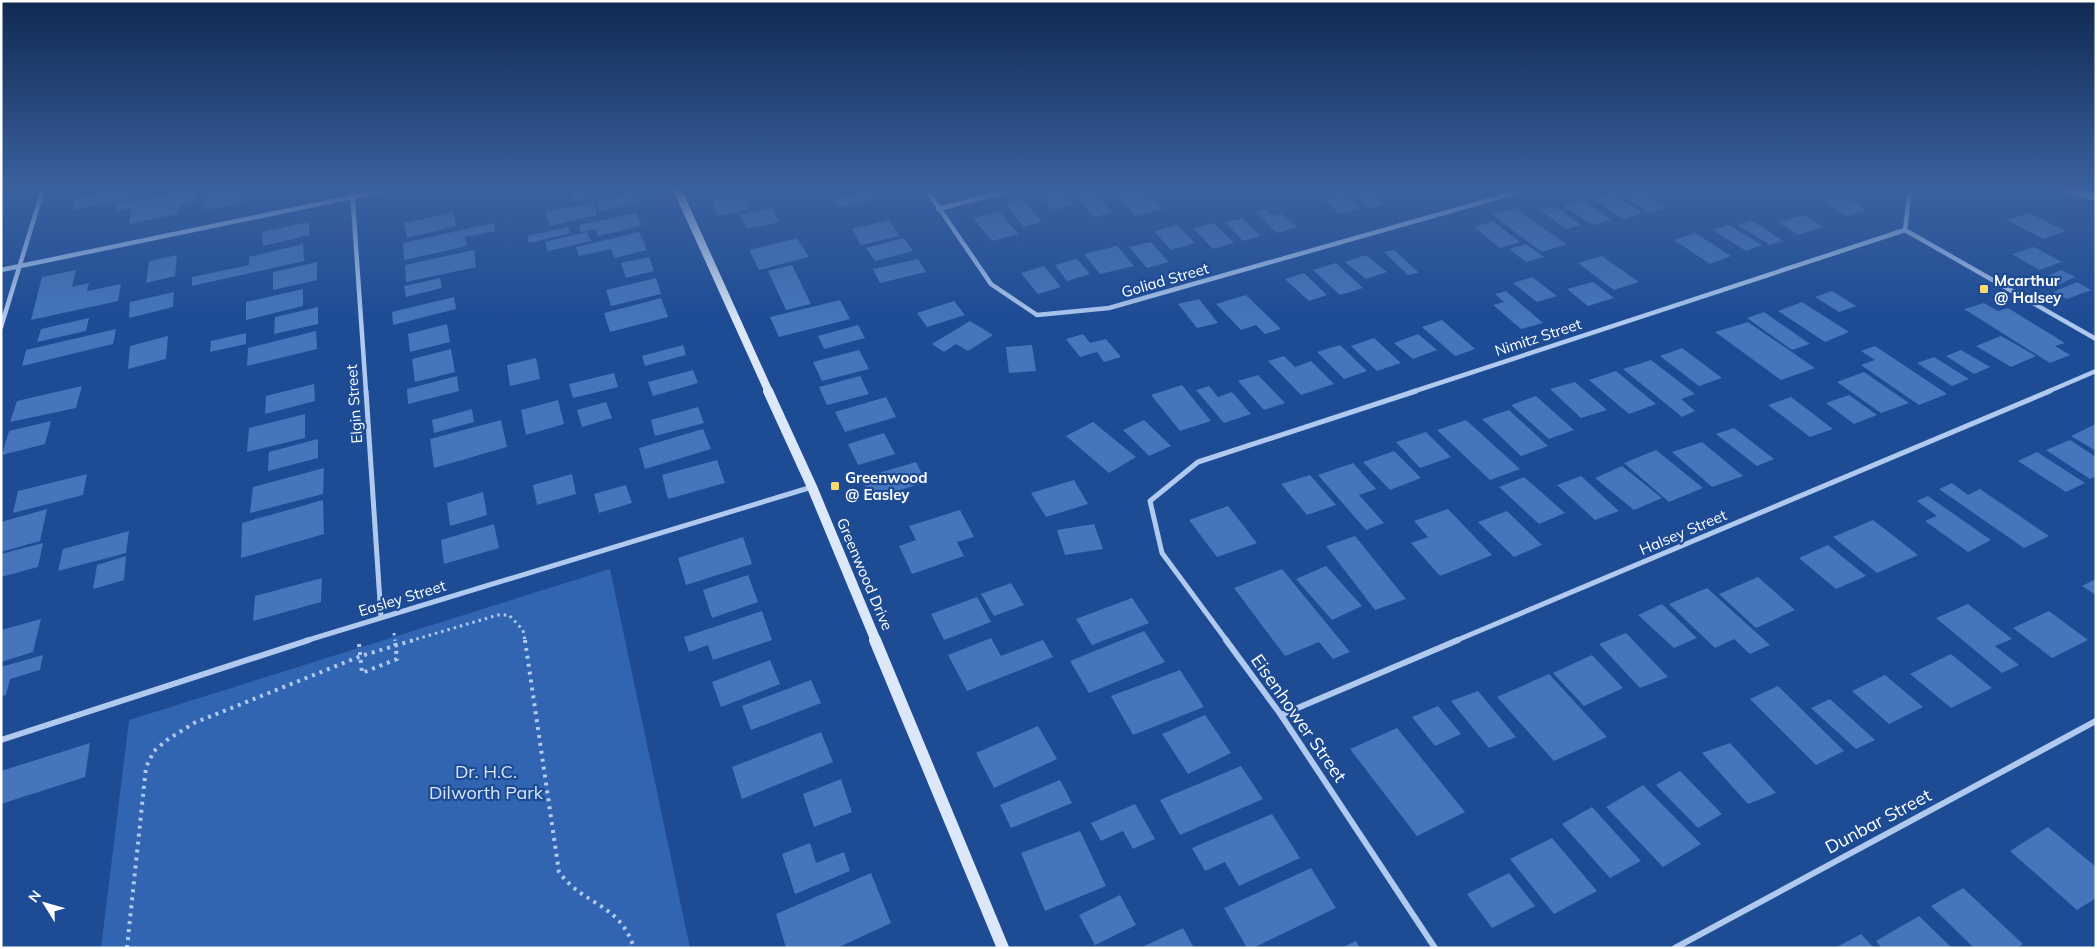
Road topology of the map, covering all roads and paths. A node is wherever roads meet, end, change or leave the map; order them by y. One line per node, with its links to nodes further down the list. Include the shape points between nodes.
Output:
1 (29, 233): 9 (street)
2 (175, 233): 9 (street)
3 (354, 233): 16 (street, Elgin Street)
4 (697, 233): 14 (main road, Greenwood Drive)
5 (956, 233): 6 (street, Goliad Street, via 991,284 1037,315 1109,308)
6 (1372, 233)
7 (1895, 233): 15 (street, Nimitz Street, via 1198,462)
8 (1911, 233): 12 (street)
9 (19, 266): 10 (street); 11 (street)
10 (1, 270)
11 (1, 327)
12 (2096, 339)
13 (2096, 371): 20 (street, Halsey Street)
14 (812, 487): 16 (street, Easley Street); 25 (main road, Greenwood Drive)
15 (1150, 501): 20 (street, Eisenhower Street, via 1162,553)
16 (380, 617): 22 (street, Easley Street)
17 (394, 633): 19 (path)
18 (359, 644): 19 (path, via 362,673 397,659)
19 (396, 645): 23 (path, via 194,723 154,751 146,767); 24 (path, via 498,615 509,615 516,621 523,630 559,872 568,884 614,914 626,926)
20 (1281, 715): 26 (street, Eisenhower Street)
21 (2096, 721): 27 (street, Dunbar Street)
22 (1, 740)
23 (127, 948)
24 (634, 948)
25 (1004, 948)
26 (1435, 948)
27 (1675, 948)

